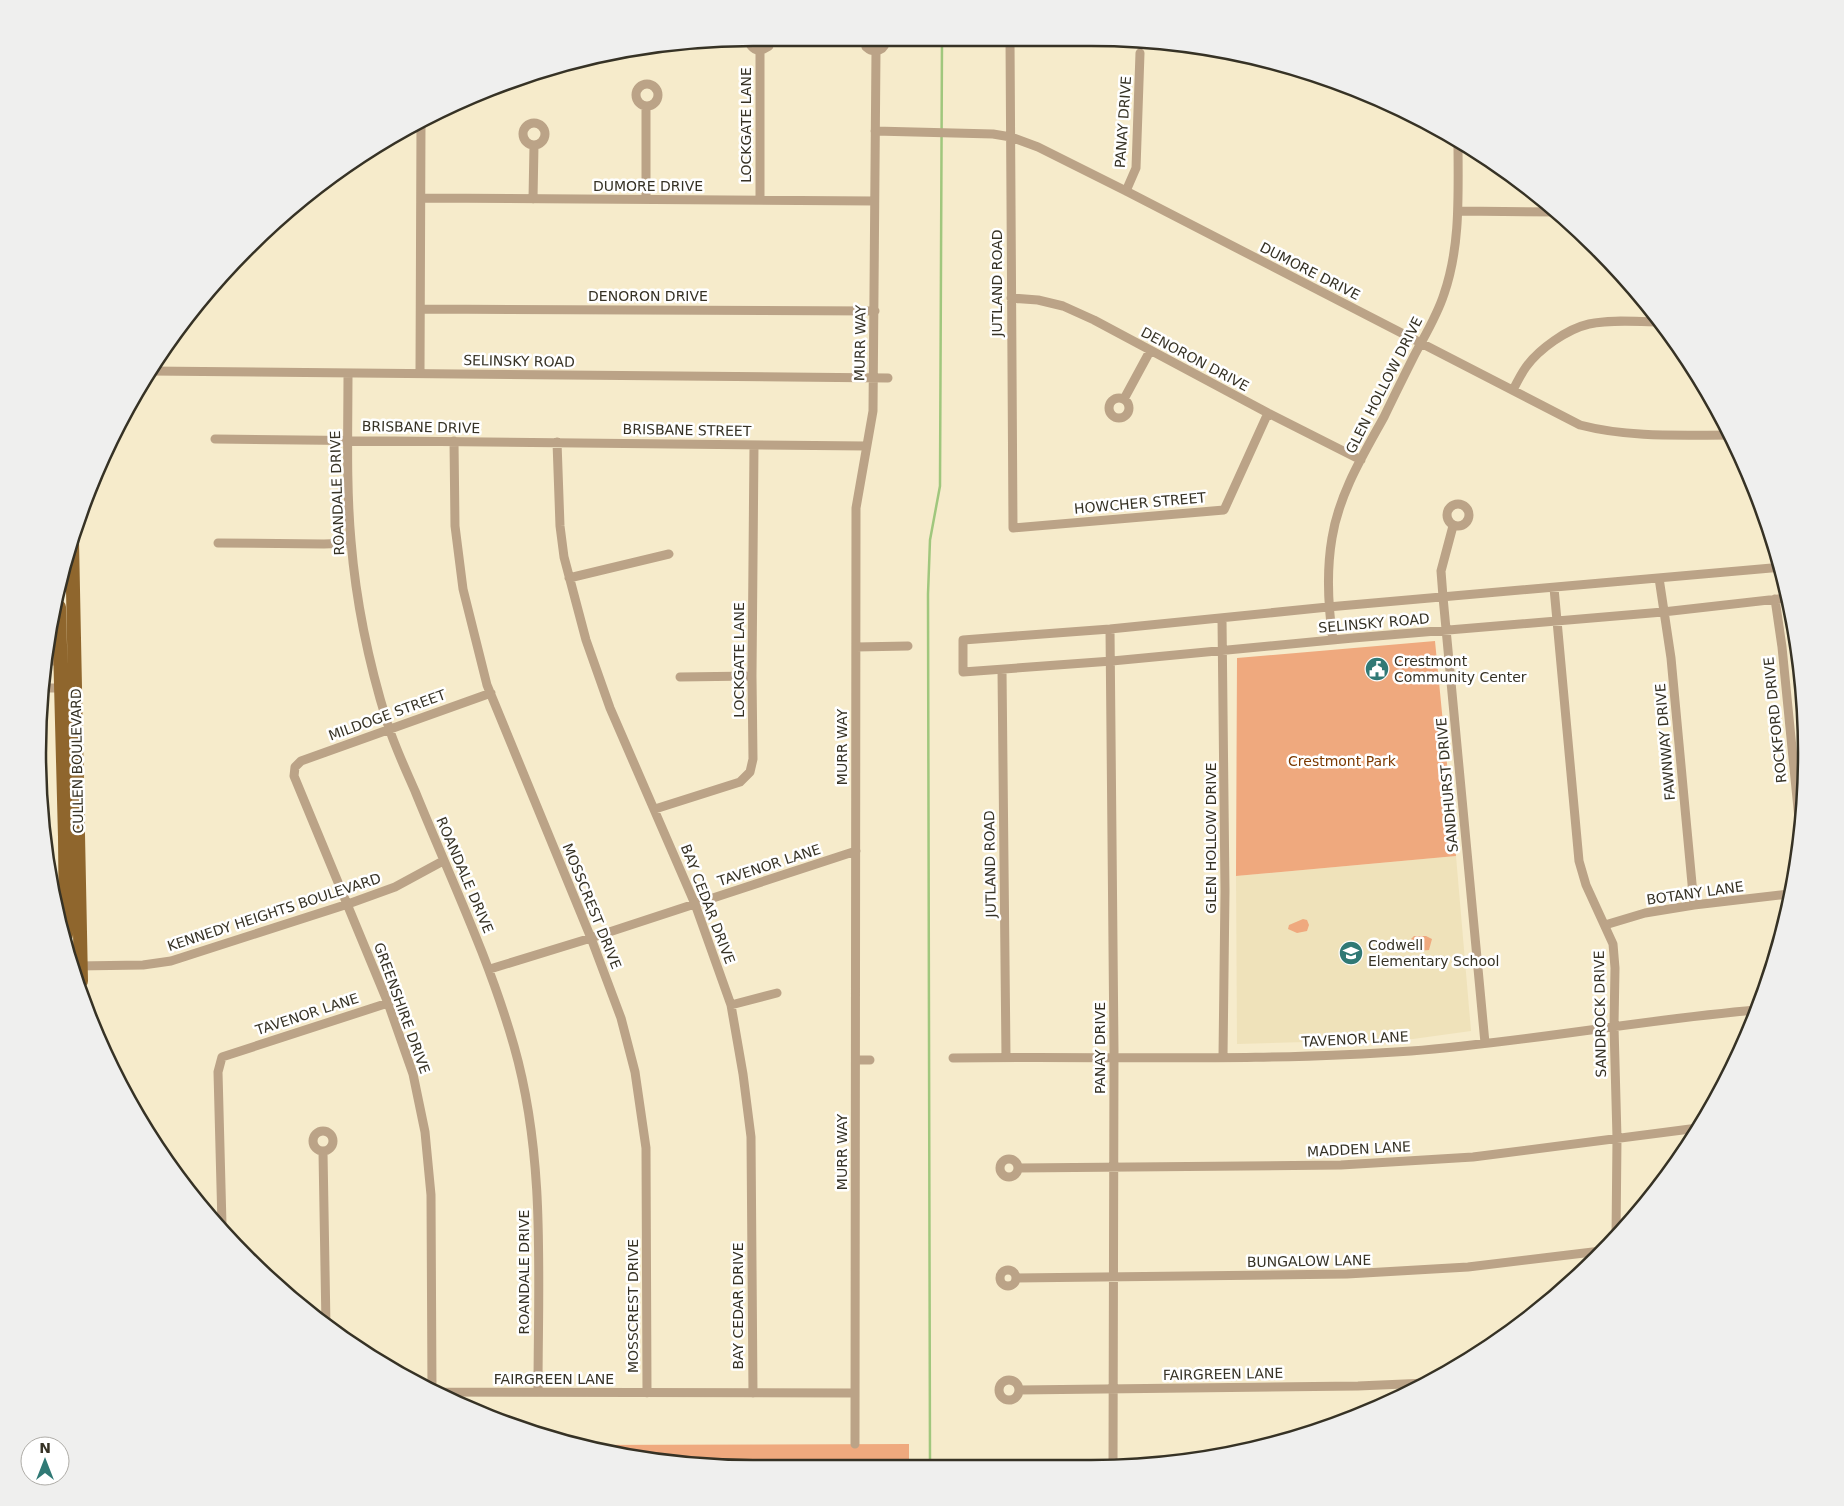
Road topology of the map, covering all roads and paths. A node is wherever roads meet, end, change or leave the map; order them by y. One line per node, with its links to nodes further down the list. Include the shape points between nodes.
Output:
1 (752, 46): 6 (street, LOCKGATE LANE)
2 (769, 46): 6 (street, LOCKGATE LANE)
3 (866, 46): 7 (street)
4 (884, 46): 7 (street)
5 (1010, 46): 12 (street, JUTLAND ROAD)
6 (760, 51): 19 (street, LOCKGATE LANE)
7 (876, 52): 11 (street, MURR WAY)
8 (1140, 53): 15 (street, PANAY DRIVE, via 1136,168)
9 (646, 106): 18 (street)
10 (421, 129): 16 (street)
11 (875, 131): 12 (street, DUMORE DRIVE, via 975,132); 20 (street, MURR WAY)
12 (1011, 138): 15 (street, DUMORE DRIVE, via 1038,147); 23 (street, JUTLAND ROAD)
13 (534, 145): 17 (street)
14 (1458, 149): 21 (street, GLEN HOLLOW DRIVE)
15 (1126, 191): 27 (street, DUMORE DRIVE)
16 (421, 198): 17 (street, DUMORE DRIVE); 24 (street)
17 (533, 199): 18 (street, DUMORE DRIVE)
18 (646, 199): 19 (street, DUMORE DRIVE)
19 (760, 200): 20 (street, DUMORE DRIVE)
20 (874, 201): 25 (street, MURR WAY)
21 (1458, 211): 22 (street); 27 (street, GLEN HOLLOW DRIVE, via 1452,265 1444,295)
22 (1545, 212)
23 (1011, 298): 28 (street, DENORON DRIVE, via 1063,306); 47 (street, JUTLAND ROAD)
24 (420, 309): 25 (street, DENORON DRIVE); 31 (street)
25 (875, 311): 32 (street, MURR WAY)
26 (1651, 322): 34 (street, via 1588,324 1562,335 1526,366)
27 (1420, 343): 34 (street, DUMORE DRIVE); 45 (street, GLEN HOLLOW DRIVE)
28 (1150, 351): 35 (street); 36 (street, DENORON DRIVE)
29 (158, 372): 30 (street, SELINSKY ROAD)
30 (348, 372): 31 (street, SELINSKY ROAD); 39 (street, ROANDALE DRIVE)
31 (420, 373): 32 (street, SELINSKY ROAD)
32 (874, 378): 33 (street, SELINSKY ROAD); 44 (street, MURR WAY, via 873,411)
33 (888, 378)
34 (1513, 390): 37 (street, DUMORE DRIVE, via 1580,425 1604,431)
35 (1124, 399)
36 (1268, 413): 45 (street, DENORON DRIVE); 47 (street, HOWCHER STREET, via 1224,510)
37 (1722, 435)
38 (215, 439): 39 (street, BRISBANE DRIVE)
39 (348, 440): 40 (street, BRISBANE DRIVE); 49 (street, ROANDALE DRIVE)
40 (454, 441): 41 (street, BRISBANE DRIVE); 78 (street, MOSSCREST DRIVE, via 456,526 463,588)
41 (508, 442): 42 (street, BRISBANE STREET)
42 (557, 442): 43 (street, BRISBANE STREET); 53 (street, BAY CEDAR DRIVE, via 560,526)
43 (754, 445): 44 (street, BRISBANE STREET); 74 (street, LOCKGATE LANE)
44 (866, 446): 68 (street, MURR WAY, via 856,508)
45 (1361, 460): 59 (street, GLEN HOLLOW DRIVE, via 1342,499 1332,536 1327,578)
46 (1453, 526): 56 (street, SANDHURST DRIVE, via 1441,571)
47 (1013, 528)
48 (218, 542): 49 (street)
49 (351, 543): 79 (street, ROANDALE DRIVE, via 361,617)
50 (670, 554): 53 (street)
51 (72, 565): 73 (main road, CULLEN BOULEVARD)
52 (1773, 567): 54 (street, SELINSKY ROAD)
53 (569, 578): 82 (street, BAY CEDAR DRIVE, via 610,708)
54 (1659, 578): 55 (street, SELINSKY ROAD); 60 (street, FAWNWAY DRIVE)
55 (1554, 588): 56 (street, SELINSKY ROAD); 62 (street, SANDROCK DRIVE)
56 (1443, 598): 59 (street, SELINSKY ROAD); 64 (street, SANDHURST DRIVE)
57 (1776, 599): 58 (street, SELINSKY ROAD); 60 (street, SELINSKY ROAD); 81 (street, ROCKFORD DRIVE)
58 (1780, 599)
59 (1328, 608): 61 (street, SELINSKY ROAD); 66 (street, GLEN HOLLOW DRIVE)
60 (1663, 612): 62 (street, SELINSKY ROAD); 89 (street, FAWNWAY DRIVE, via 1671,658)
61 (1222, 619): 63 (street, SELINSKY ROAD); 69 (street, GLEN HOLLOW DRIVE)
62 (1558, 620): 64 (street, SELINSKY ROAD); 91 (street, SANDROCK DRIVE, via 1579,862)
63 (1110, 629): 71 (street, PANAY DRIVE); 72 (street, SELINSKY ROAD, via 962,640 962,672)
64 (1446, 630): 66 (street, SELINSKY ROAD); 101 (street, SANDHURST DRIVE)
65 (57, 631): 70 (main road, CULLEN BOULEVARD)
66 (1333, 640): 69 (street, SELINSKY ROAD)
67 (908, 646): 68 (street)
68 (856, 647): 84 (street, MURR WAY)
69 (1223, 650): 71 (street, SELINSKY ROAD); 103 (street, GLEN HOLLOW DRIVE)
70 (55, 661): 73 (street); 77 (main road, CULLEN BOULEVARD)
71 (1112, 661): 72 (street, SELINSKY ROAD); 105 (street, PANAY DRIVE)
72 (1002, 670): 102 (street, JUTLAND ROAD)
73 (76, 675): 77 (street); 83 (main road, CULLEN BOULEVARD)
74 (752, 676): 75 (street); 82 (street, LOCKGATE LANE, via 753,759 750,772 740,782)
75 (680, 677)
76 (50, 688): 77 (street)
77 (61, 688): 83 (main road, CULLEN BOULEVARD)
78 (491, 693): 79 (street, MILDOGE STREET); 92 (street, MOSSCREST DRIVE)
79 (389, 728): 80 (street, MILDOGE STREET, via 301,761); 85 (street, ROANDALE DRIVE)
80 (295, 767): 87 (street, GREENSHIRE DRIVE, via 294,776)
81 (1796, 792)
82 (655, 809): 88 (street, BAY CEDAR DRIVE)
83 (72, 836): 90 (main road, CULLEN BOULEVARD); 93 (main road, CULLEN BOULEVARD)
84 (856, 852): 88 (street, TAVENOR LANE); 106 (street, MURR WAY)
85 (443, 861): 87 (street, KENNEDY HEIGHTS BOULEVARD, via 395,887); 95 (street, ROANDALE DRIVE)
86 (1783, 895): 89 (street, BOTANY LANE)
87 (348, 904): 94 (street, KENNEDY HEIGHTS BOULEVARD, via 172,961); 97 (street, GREENSHIRE DRIVE)
88 (694, 904): 92 (street, TAVENOR LANE); 98 (street, BAY CEDAR DRIVE)
89 (1694, 905): 91 (street, BOTANY LANE, via 1645,913)
90 (67, 922)
91 (1605, 925): 100 (street, SANDROCK DRIVE, via 1613,944)
92 (591, 938): 95 (street, TAVENOR LANE); 125 (street, MOSSCREST DRIVE, via 621,1018 635,1072 646,1148)
93 (79, 964)
94 (79, 966)
95 (490, 969): 124 (street, ROANDALE DRIVE, via 515,1047 535,1153 538,1191)
96 (777, 994): 98 (street)
97 (388, 1002): 113 (street, TAVENOR LANE, via 222,1057 218,1072); 119 (street, GREENSHIRE DRIVE, via 413,1074 425,1132 432,1231)
98 (731, 1005): 126 (street, BAY CEDAR DRIVE, via 744,1074 751,1137)
99 (1749, 1011): 100 (street, TAVENOR LANE)
100 (1614, 1026): 101 (street, TAVENOR LANE); 109 (street, SANDROCK DRIVE)
101 (1485, 1043): 103 (street, TAVENOR LANE, via 1410,1051)
102 (1006, 1057): 104 (street, TAVENOR LANE); 105 (street, TAVENOR LANE)
103 (1223, 1057): 105 (street, TAVENOR LANE)
104 (954, 1058)
105 (1114, 1058): 111 (street, PANAY DRIVE)
106 (856, 1060): 107 (street); 127 (street, MURR WAY)
107 (870, 1060)
108 (1689, 1129): 109 (street, MADDEN LANE)
109 (1617, 1138): 111 (street, MADDEN LANE, via 1473,1157 1350,1164); 114 (street, SANDROCK DRIVE)
110 (323, 1152): 118 (street)
111 (1114, 1167): 112 (street, MADDEN LANE); 117 (street, PANAY DRIVE)
112 (1018, 1168)
113 (222, 1219)
114 (1616, 1225)
115 (1592, 1252): 117 (street, BUNGALOW LANE, via 1468,1267 1347,1274)
116 (1016, 1278): 117 (street, BUNGALOW LANE)
117 (1114, 1278): 121 (street, PANAY DRIVE)
118 (326, 1316)
119 (432, 1383)
120 (1410, 1384): 121 (street, FAIRGREEN LANE)
121 (1113, 1389): 122 (street, FAIRGREEN LANE); 129 (street, PANAY DRIVE)
122 (1019, 1390)
123 (451, 1392): 124 (street, FAIRGREEN LANE)
124 (538, 1392): 125 (street, FAIRGREEN LANE)
125 (647, 1393): 126 (street, FAIRGREEN LANE)
126 (753, 1393): 127 (street, FAIRGREEN LANE)
127 (856, 1393): 128 (street, MURR WAY)
128 (856, 1444)
129 (1113, 1459)

